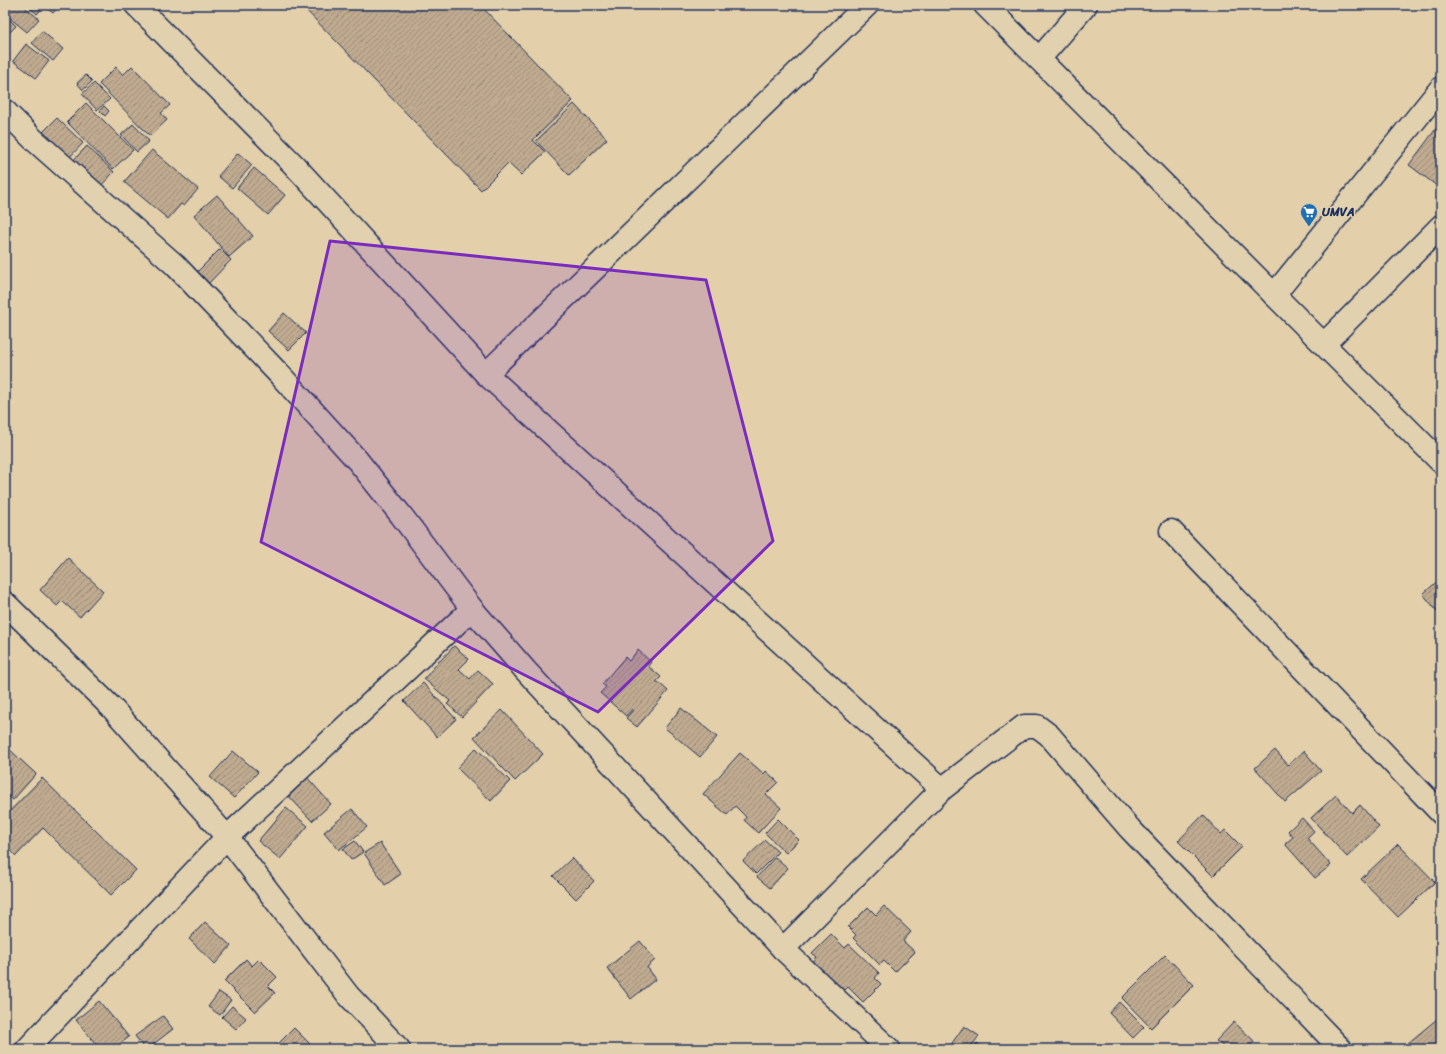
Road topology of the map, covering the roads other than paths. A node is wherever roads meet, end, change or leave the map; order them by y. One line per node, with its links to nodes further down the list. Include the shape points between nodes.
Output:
1 (136, 5): 11 (street, via 293,164)
2 (867, 5): 11 (street)
3 (985, 5): 5 (street)
4 (1086, 5): 5 (street)
5 (1039, 59): 9 (street)
6 (1441, 88): 9 (street)
7 (5, 111): 15 (street, via 176,265 259,353 358,461)
8 (1441, 226): 10 (street)
9 (1274, 295): 10 (street)
10 (1324, 344): 12 (street)
11 (486, 374): 16 (street)
12 (1441, 462)
13 (1171, 531): 17 (street)
14 (5, 603): 18 (street, via 112,708)
15 (472, 609): 18 (street); 19 (street, via 526,671)
16 (942, 789): 19 (street); 23 (street, via 1024,726 1037,726 1049,734 1130,829)
17 (1441, 812)
18 (227, 838): 20 (street); 21 (street, via 348,995)
19 (783, 949): 22 (street)
20 (33, 1047)
21 (399, 1049)
22 (889, 1049)
23 (1341, 1049)

